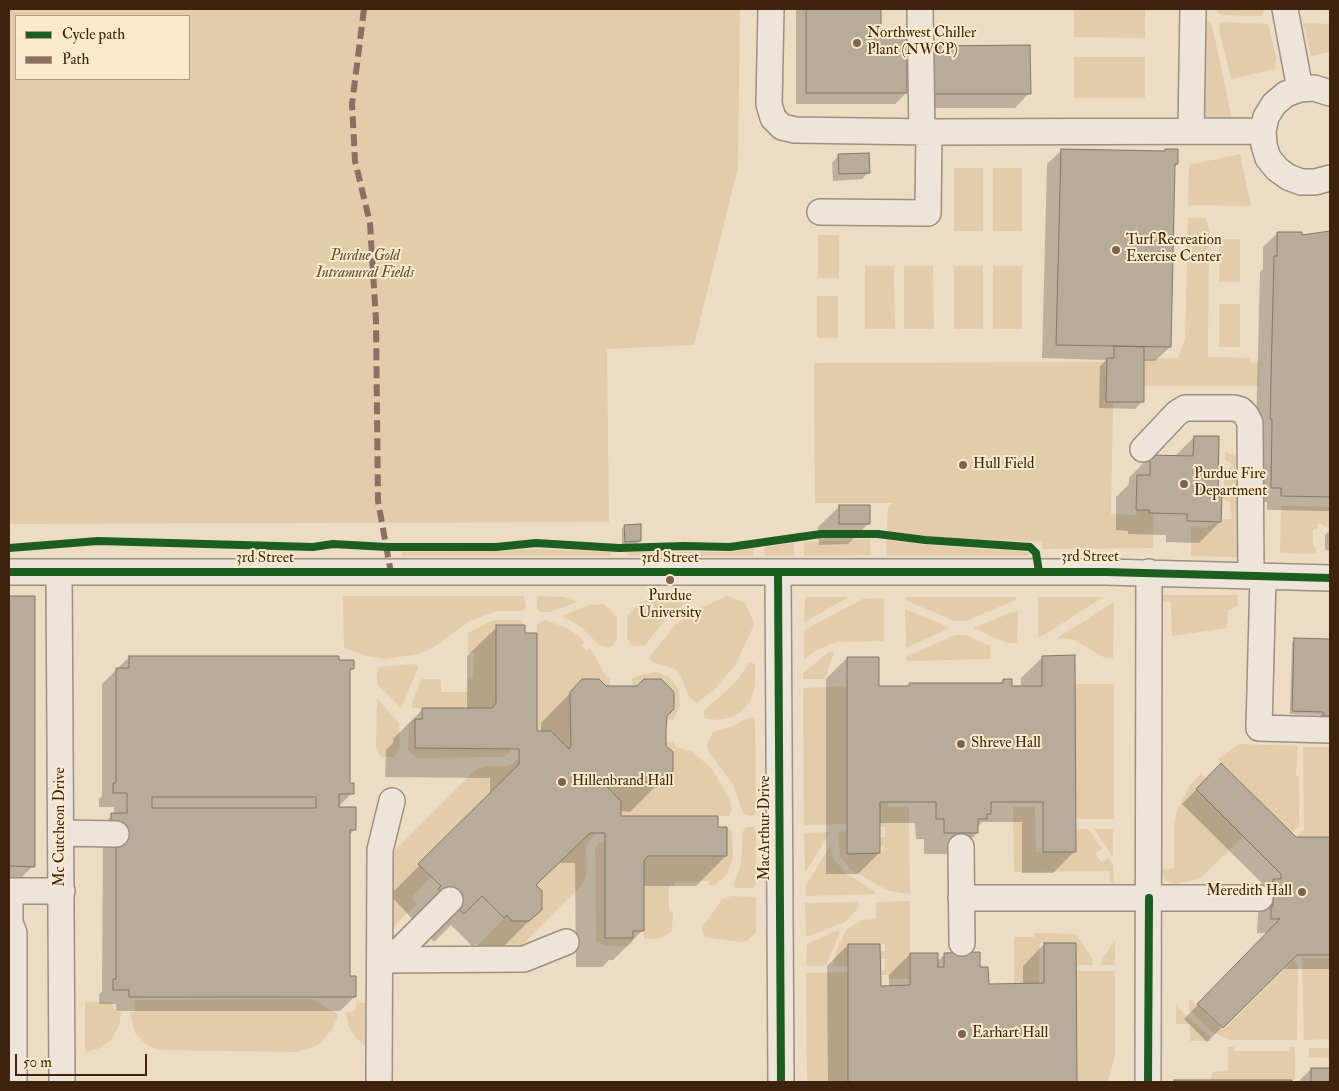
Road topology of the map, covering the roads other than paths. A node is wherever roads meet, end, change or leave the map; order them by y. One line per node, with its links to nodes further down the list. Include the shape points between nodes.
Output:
1 (771, 9): 9 (street, via 769,104 773,118 782,127 795,130)
2 (920, 9): 9 (street)
3 (1194, 9): 7 (street)
4 (1285, 9): 5 (street)
5 (1300, 89): 6 (street, via 1314,88); 8 (street, via 1286,94 1274,104 1266,117)
6 (1330, 93)
7 (1191, 130): 8 (street); 9 (street)
8 (1263, 131): 10 (street, via 1268,158 1288,177 1301,182)
9 (925, 132): 11 (street, via 928,213)
10 (1330, 178)
11 (820, 212)
12 (1143, 449): 17 (street, via 1177,412 1186,408 1234,408 1246,415 1250,422)
13 (9, 572): 14 (street, 3rd Street)
14 (59, 572): 16 (street, 3rd Street); 21 (street, Mc Cutcheon Drive)
15 (1149, 572): 16 (street, 3rd Street); 17 (street, 3rd Street); 27 (street)
16 (778, 573): 36 (street, MacArthur Drive)
17 (1257, 576): 18 (street, 3rd Street); 19 (street, via 1259,728)
18 (1330, 578)
19 (1330, 730)
20 (392, 801): 32 (street, via 380,850)
21 (61, 833): 22 (street); 25 (street, Mc Cutcheon Drive)
22 (116, 834)
23 (961, 847): 26 (street)
24 (9, 891): 25 (street); 33 (street, via 10,923 14,933)
25 (62, 891): 34 (street, Mc Cutcheon Drive)
26 (961, 898): 27 (street); 31 (street)
27 (1149, 898): 28 (street); 37 (street)
28 (1260, 898)
29 (450, 900): 32 (street)
30 (566, 942): 32 (street, via 524,958)
31 (962, 943)
32 (385, 960): 35 (street)
33 (14, 1082)
34 (62, 1082)
35 (379, 1082)
36 (780, 1082)
37 (1148, 1082)

